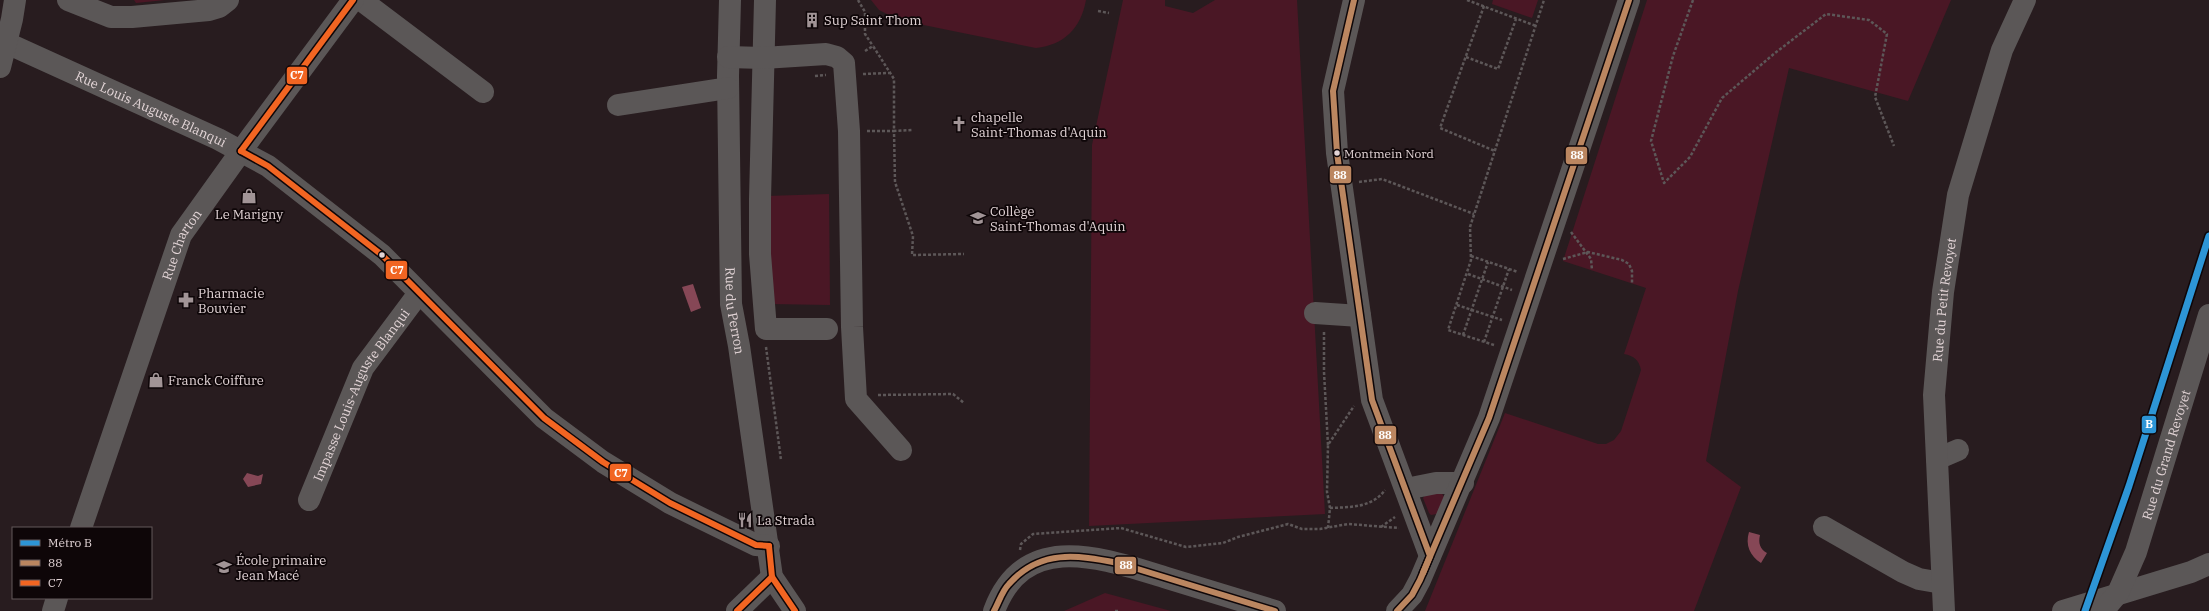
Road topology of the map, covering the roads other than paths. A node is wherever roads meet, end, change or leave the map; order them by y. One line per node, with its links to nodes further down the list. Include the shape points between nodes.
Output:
1 (14, 0): 11 (street)
2 (68, 0): 3 (street, via 111,17 132,17 209,10 219,7)
3 (228, 0)
4 (353, 0): 18 (street, Rue Charton)
5 (361, 0): 16 (street)
6 (730, 0): 12 (street, Rue du Perron)
7 (765, 0): 13 (street)
8 (1354, 0): 22 (street, via 1333,91 1337,153)
9 (1629, 0): 27 (street, via 1489,418)
10 (2025, 0): 26 (street, Rue du Petit Revoyet, via 2002,50 1958,195 1943,292 1934,395)
11 (4, 41): 14 (street); 18 (street, Rue Louis Auguste Blanqui)
12 (728, 57): 13 (street); 15 (street, Rue du Perron)
13 (763, 58): 23 (street, via 760,254 766,329); 23 (street, via 826,54 837,57 844,63 849,131)
14 (0, 67)
15 (728, 88): 17 (street); 32 (street, Rue du Perron, via 731,304)
16 (483, 92)
17 (618, 105)
18 (241, 151): 19 (street, Rue Louis Auguste Blanqui, via 268,166 382,255); 30 (street, Rue Charton, via 181,235)
19 (419, 293): 29 (street, Impasse Louis-Auguste Blanqui, via 363,368); 32 (street, Rue Louis Auguste Blanqui, via 544,418 603,462 670,504 756,545)
20 (1319, 313): 22 (street)
21 (2209, 315): 37 (street, Rue du Grand Revoyet, via 2136,552)
22 (1360, 316): 28 (street, via 1372,397)
23 (839, 327): 24 (street, via 856,399)
24 (901, 450)
25 (1958, 450): 26 (street)
26 (1937, 459): 36 (street, Rue du Petit Revoyet)
27 (1463, 483): 28 (street); 33 (street)
28 (1397, 487): 33 (street, via 1419,523)
29 (309, 500)
30 (81, 527)
31 (1824, 527): 36 (street, via 1903,572 1919,579)
32 (769, 546): 35 (street, Rue du Perron)
33 (1430, 556): 44 (street, via 1412,595)
34 (2209, 564): 37 (street, via 2191,572)
35 (772, 577): 40 (street); 41 (street, Rue du Perron)
36 (1942, 583): 45 (street, Rue du Petit Revoyet)
37 (2118, 593): 46 (street); 47 (street, Rue du Grand Revoyet)
38 (58, 599): 39 (street)
39 (53, 611)
40 (737, 611)
41 (795, 611)
42 (994, 611): 43 (street, via 999,597 1012,580 1029,565 1070,555 1100,558)
43 (1274, 611)
44 (1398, 611)
45 (1944, 611)
46 (2063, 611)
47 (2103, 611)

